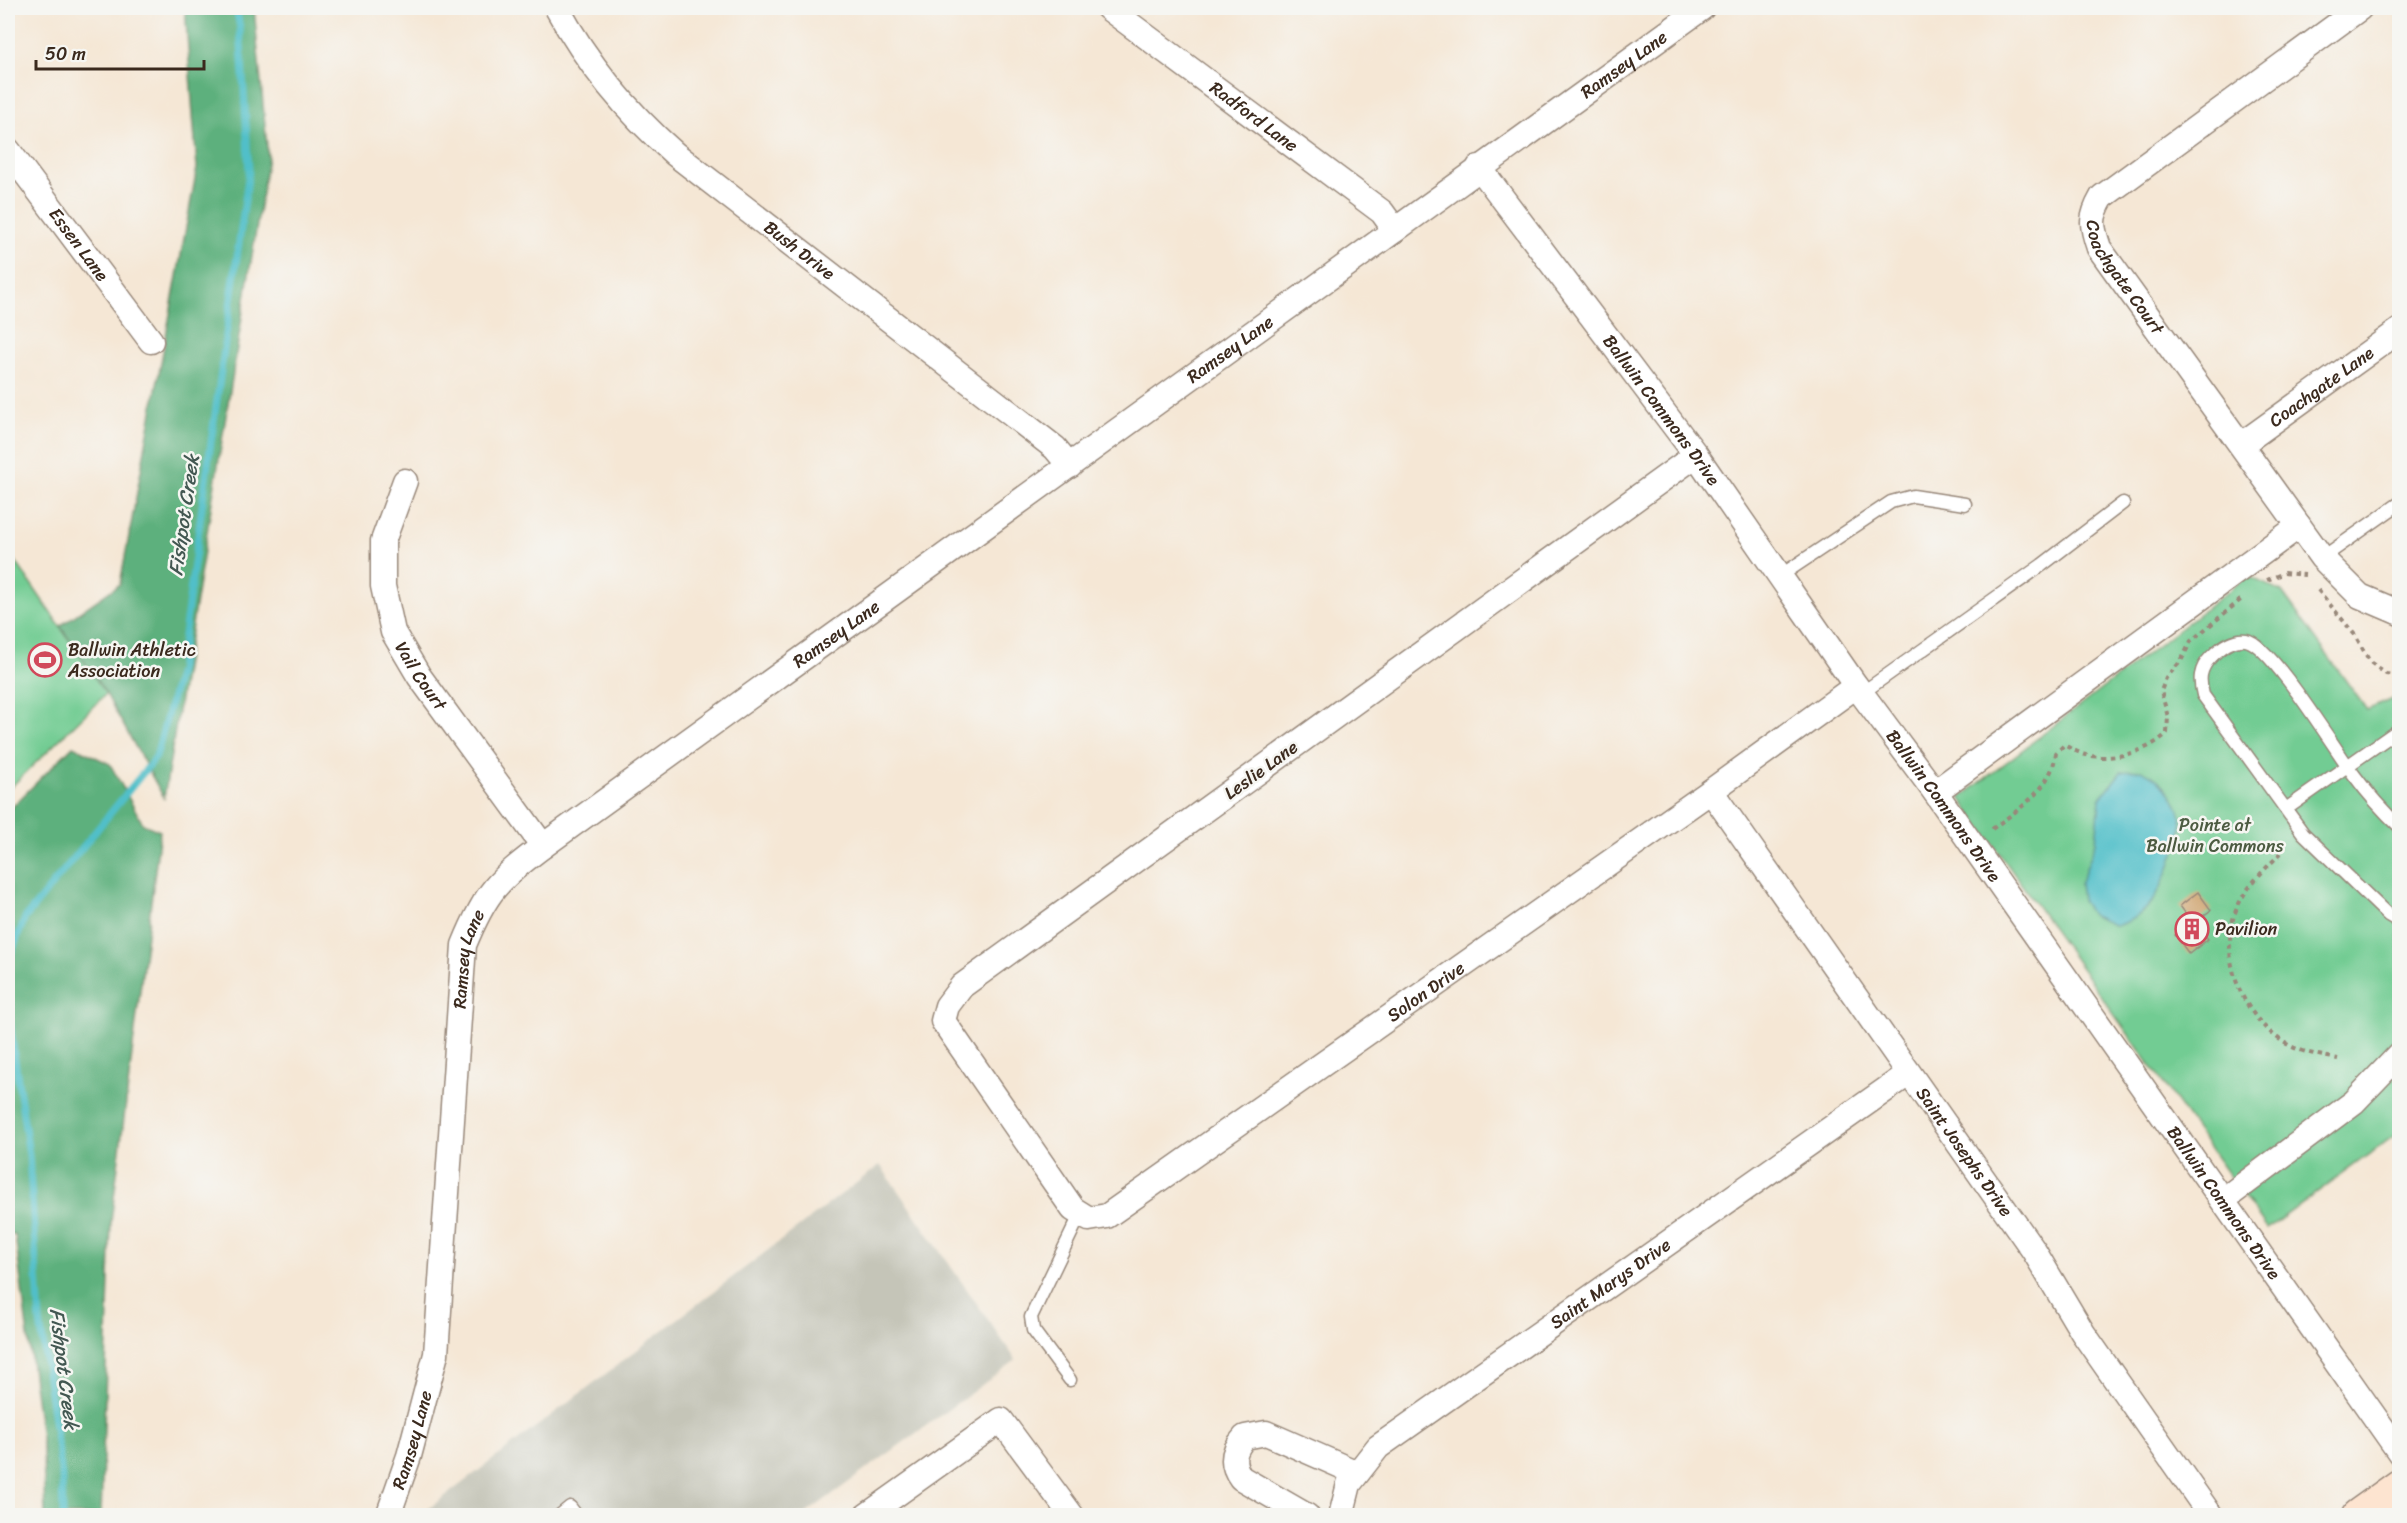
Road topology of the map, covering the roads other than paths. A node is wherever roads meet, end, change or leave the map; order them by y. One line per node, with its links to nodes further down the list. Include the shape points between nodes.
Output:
1 (557, 8): 12 (street, Bush Drive, via 594,68 642,125 1055,448)
2 (1108, 8): 7 (street, Radford Lane, via 1382,212)
3 (1702, 8): 6 (street, Ramsey Lane)
4 (2360, 8): 10 (street, Coachgate Court, via 2102,197 2093,213 2099,248)
5 (8, 150): 9 (street, Essen Lane)
6 (1479, 167): 7 (street, Ramsey Lane); 11 (street, Ballwin Commons Drive)
7 (1395, 230): 12 (street, Ramsey Lane)
8 (2400, 330): 10 (street, Coachgate Lane)
9 (151, 341)
10 (2242, 444): 17 (street, Coachgate Court)
11 (1696, 455): 19 (street, Ballwin Commons Drive); 33 (street, Leslie Lane, via 962,986 947,1006 943,1021)
12 (1070, 466): 28 (street, Ramsey Lane)
13 (405, 481): 28 (street, Vail Court, via 383,541 383,586 393,632 419,676)
14 (2123, 502): 21 (lane, via 2042,565)
15 (2400, 503): 18 (lane)
16 (1965, 504): 19 (lane, via 1913,496 1891,502)
17 (2299, 526): 18 (street, Coachgate Court); 25 (street)
18 (2322, 558): 20 (street, Coachgate Court, via 2360,596)
19 (1780, 576): 21 (street, Ballwin Commons Drive)
20 (2400, 613)
21 (1859, 690): 24 (street, Solon Drive); 25 (street, Ballwin Commons Drive)
22 (2400, 729): 23 (lane)
23 (2347, 765): 26 (lane); 26 (lane, via 2275,662 2257,644 2246,640 2229,642 2204,665 2199,679 2203,695); 27 (lane)
24 (1711, 791): 31 (street, Saint Josephs Drive); 33 (street, Solon Drive, via 1112,1214 1098,1219)
25 (1935, 792): 32 (street, Ballwin Commons Drive)
26 (2286, 809): 29 (lane, via 2303,833)
27 (2400, 827)
28 (543, 846): 38 (street, Ramsey Lane, via 491,890 464,945 438,1343 410,1456)
29 (2400, 922)
30 (2400, 1054): 32 (street, via 2354,1102)
31 (1908, 1074): 36 (street, Saint Marys Drive, via 1378,1447); 45 (street, Saint Josephs Drive, via 2034,1251 2083,1334)
32 (2223, 1200): 35 (street, Ballwin Commons Drive)
33 (1080, 1215): 34 (lane, via 1031,1317 1033,1330)
34 (1070, 1380)
35 (2400, 1453)
36 (1358, 1473): 43 (street, via 1266,1433 1245,1437 1234,1452 1240,1478); 44 (street, Saint Marys Drive, via 1349,1484)
37 (2400, 1486): 46 (street)
38 (388, 1515)
39 (559, 1515): 40 (lane, via 570,1506)
40 (577, 1515)
41 (866, 1515): 42 (street, via 1001,1420)
42 (1072, 1515)
43 (1307, 1515)
44 (1341, 1515)
45 (2211, 1515)
46 (2358, 1515)

